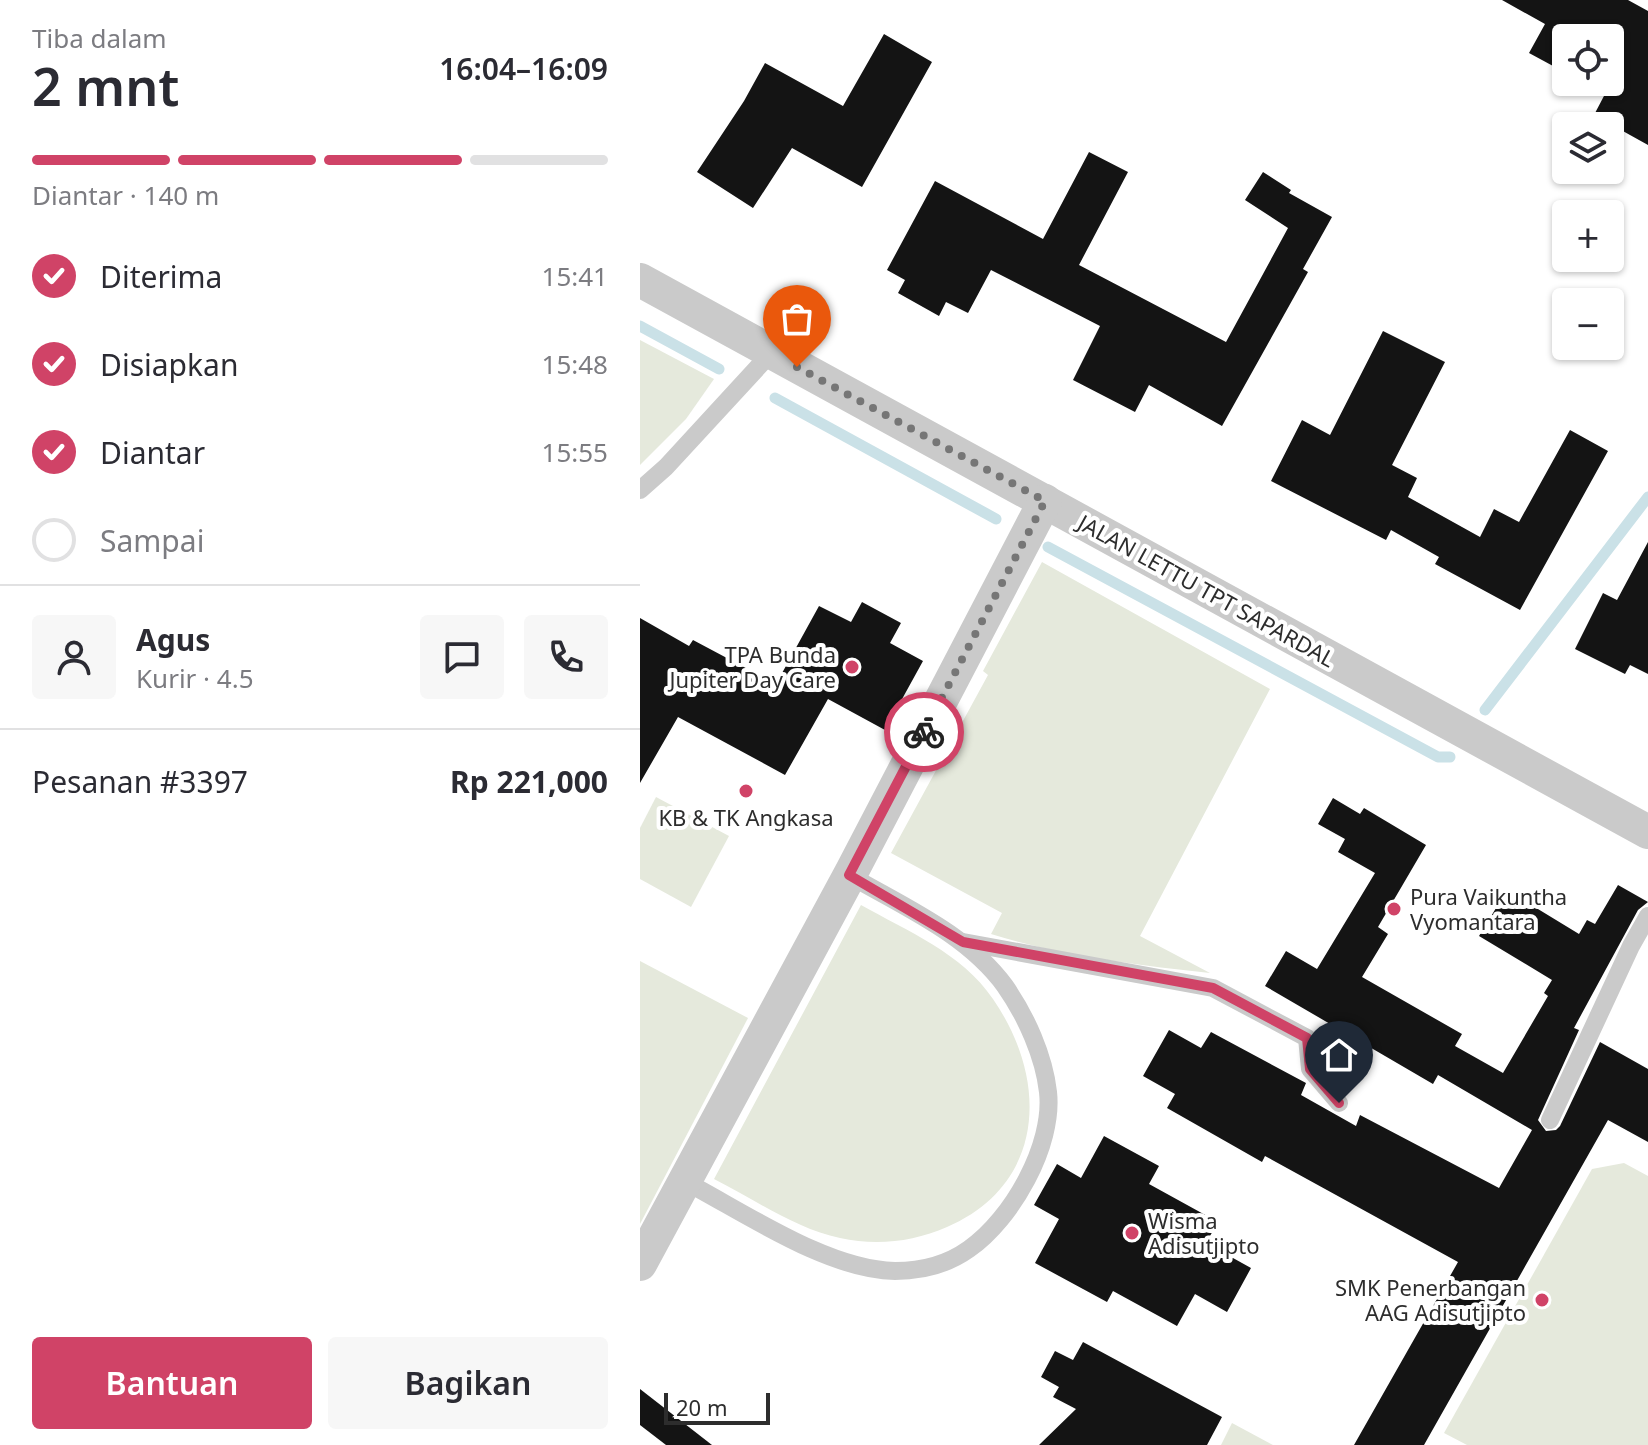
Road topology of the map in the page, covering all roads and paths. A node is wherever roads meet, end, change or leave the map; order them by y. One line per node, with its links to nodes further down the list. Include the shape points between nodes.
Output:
1 (640, 280): 2 (street, JALAN LETTU TPT SAPARDAL)
2 (771, 353): 3 (lane); 4 (street, JALAN LETTU TPT SAPARDAL)
3 (640, 490)
4 (1045, 501): 5 (street, JALAN LETTU TPT SAPARDAL); 6 (street)
5 (1648, 832)
6 (849, 875): 8 (lane); 11 (street)
7 (1648, 916): 10 (lane)
8 (963, 942): 9 (lane, via 1213,988 1307,1038 1310,1069); 11 (lane, via 988,963 1023,1016 1048,1094 1042,1145 1028,1174 993,1227 970,1248 920,1269 865,1268 815,1250)
9 (1339, 1103)
10 (1550, 1120)
11 (686, 1182): 12 (street)
12 (640, 1264)

